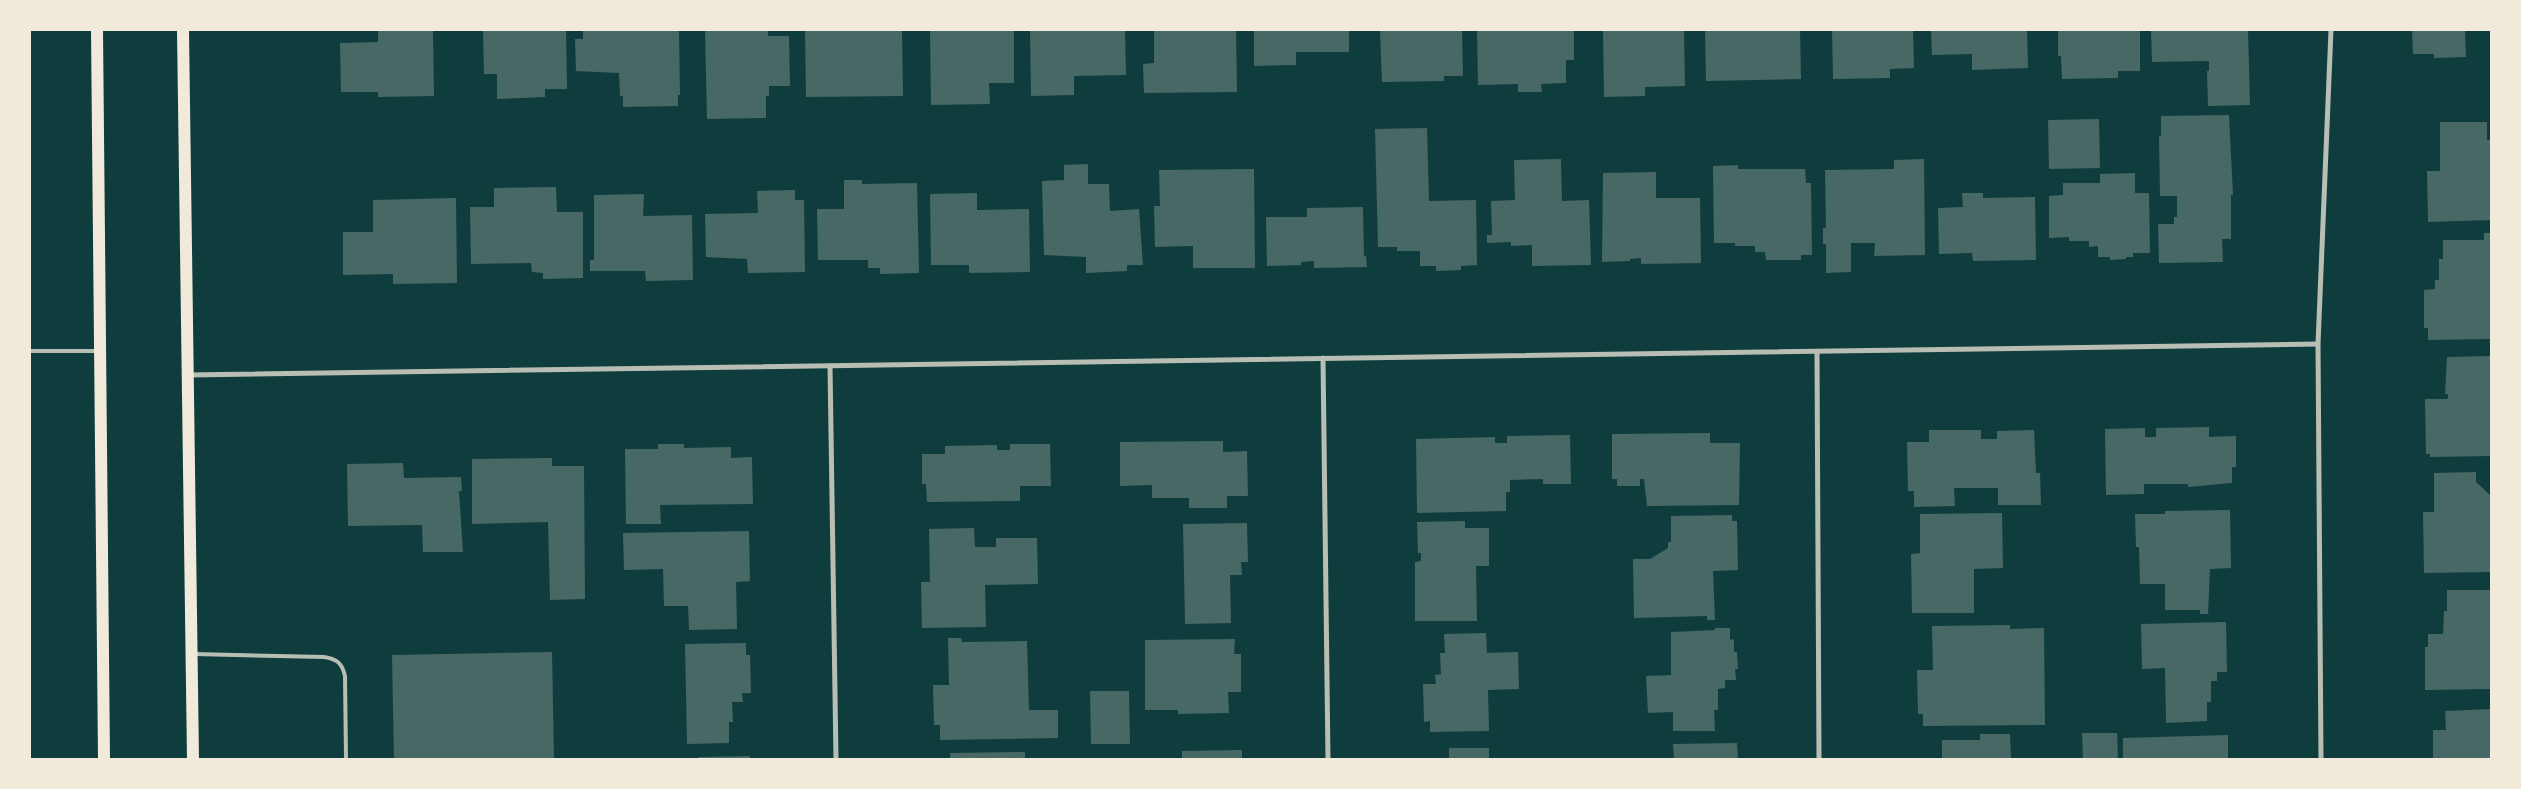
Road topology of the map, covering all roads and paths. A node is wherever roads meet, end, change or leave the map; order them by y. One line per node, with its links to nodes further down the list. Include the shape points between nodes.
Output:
1 (97, 30): 6 (main road)
2 (183, 30): 10 (main road)
3 (2331, 30): 4 (street)
4 (2318, 344): 7 (street); 18 (street)
5 (30, 351): 6 (lane)
6 (100, 351): 12 (main road)
7 (1817, 352): 8 (street); 17 (street)
8 (1323, 358): 9 (street); 16 (street)
9 (830, 366): 10 (street); 15 (street)
10 (188, 375): 11 (main road)
11 (192, 654): 13 (main road); 14 (lane, via 336,659 345,676)
12 (104, 759)
13 (193, 759)
14 (346, 759)
15 (836, 759)
16 (1328, 759)
17 (1819, 759)
18 (2321, 759)

